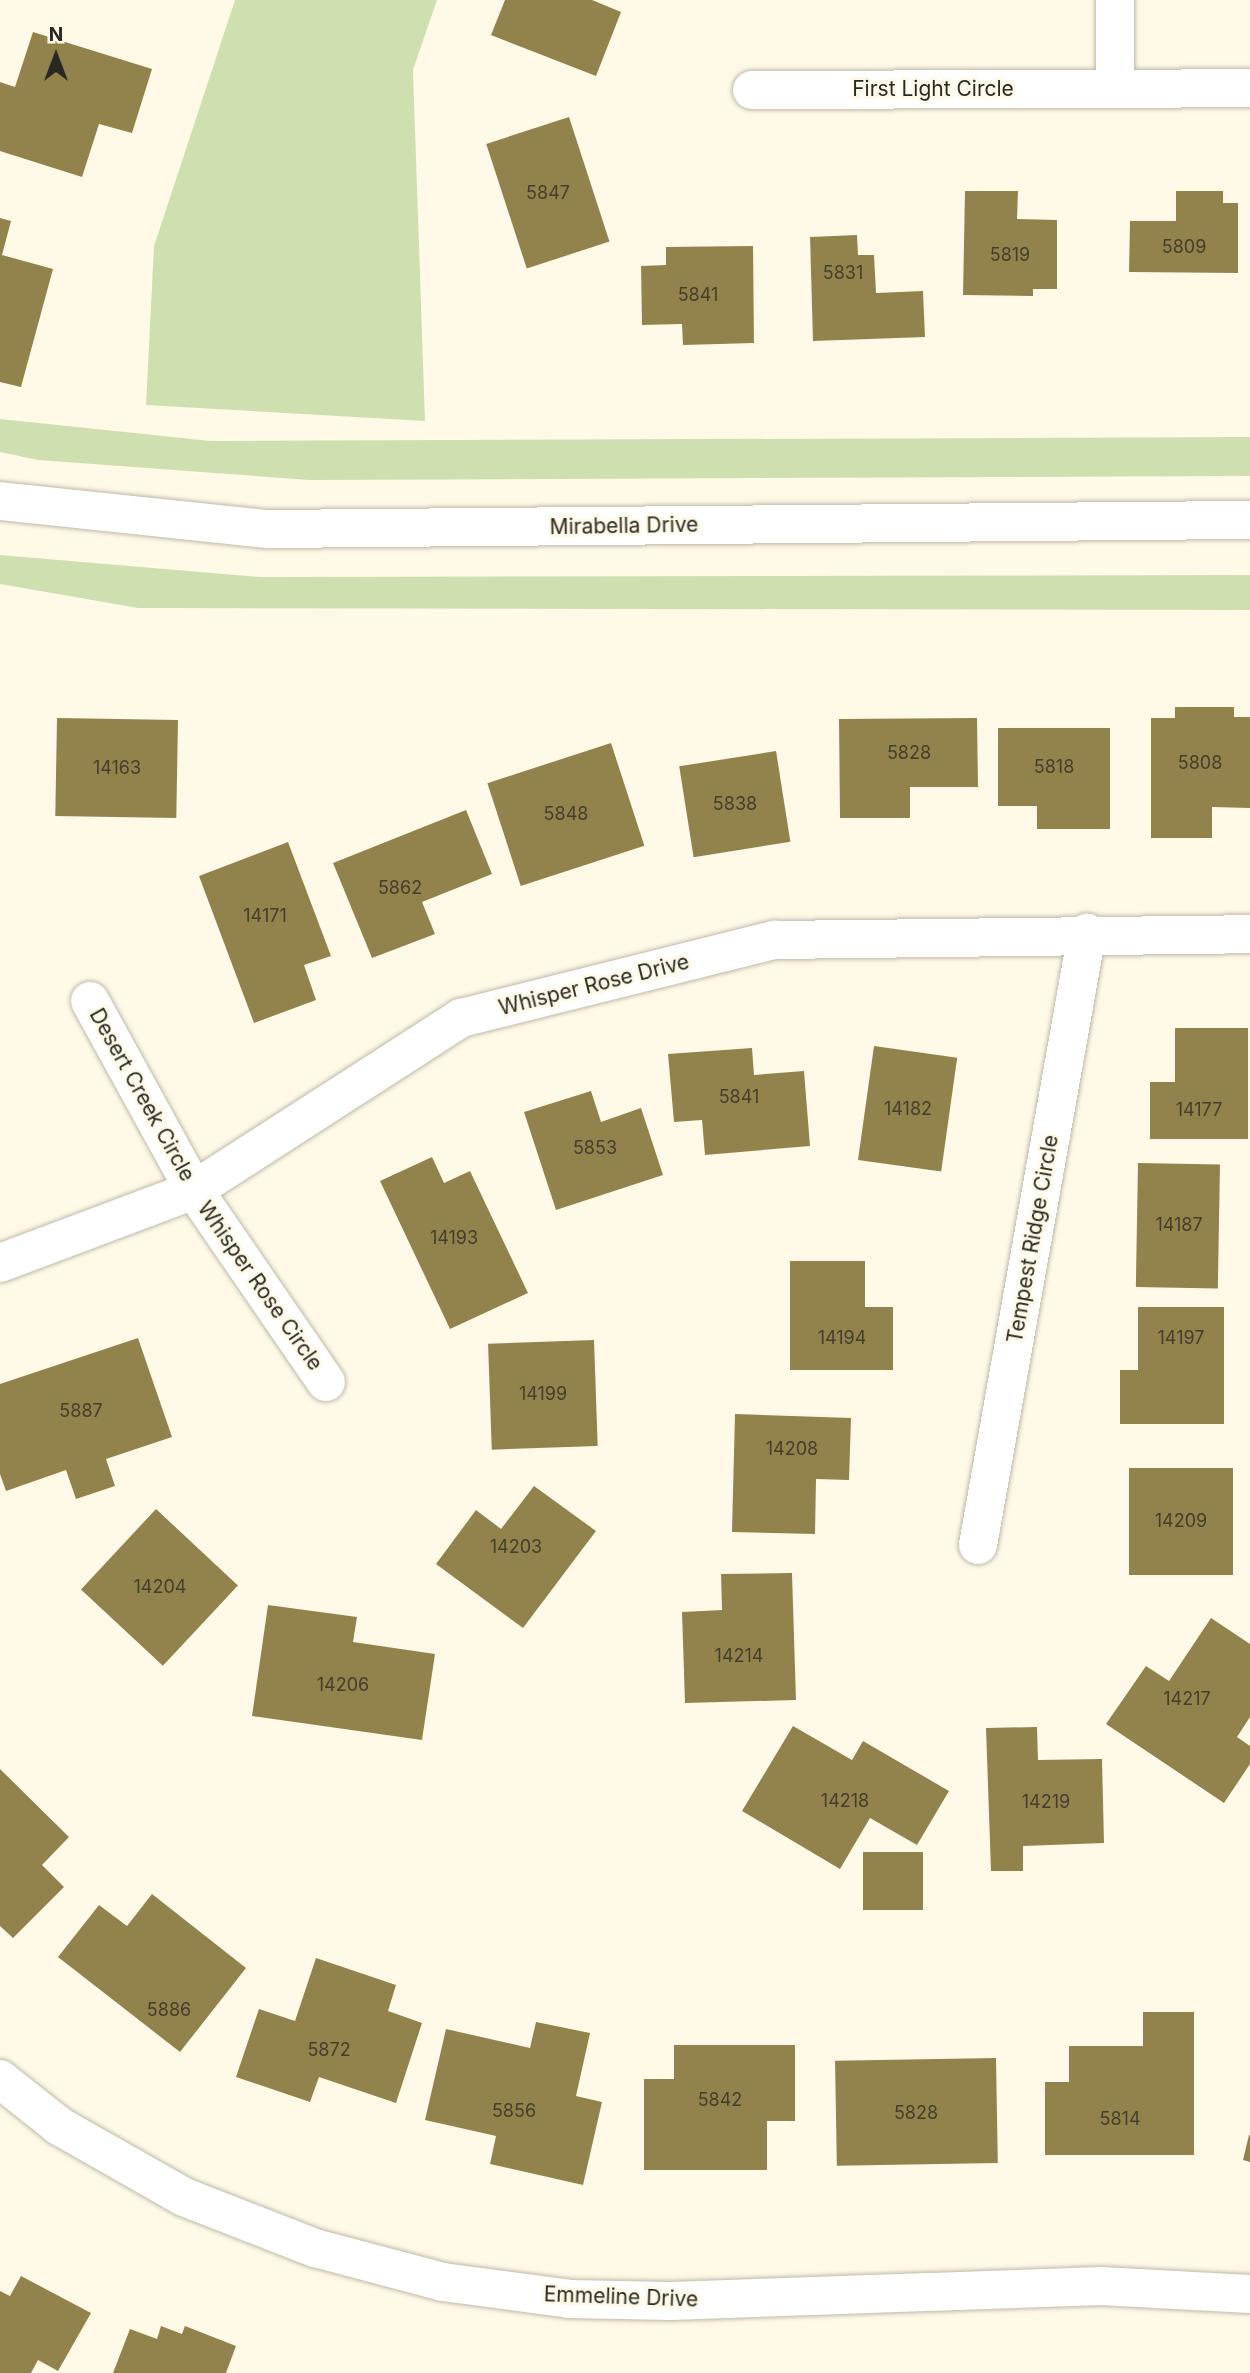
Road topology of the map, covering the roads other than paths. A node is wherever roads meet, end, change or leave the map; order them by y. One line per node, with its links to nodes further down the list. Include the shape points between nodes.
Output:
1 (1115, 0): 2 (street)
2 (1115, 88): 3 (street, First Light Circle); 4 (street, First Light Circle)
3 (1250, 88)
4 (752, 90)
5 (0, 501): 6 (street, Mirabella Drive, via 268,529)
6 (1250, 520)
7 (1087, 933): 8 (street, Whisper Rose Drive); 10 (street, Whisper Rose Drive, via 775,940 461,1018); 13 (street, Tempest Ridge Circle)
8 (1250, 934)
9 (90, 1001): 10 (street, Desert Creek Circle)
10 (194, 1190): 11 (street, Whisper Rose Drive); 12 (street, Whisper Rose Circle)
11 (0, 1263)
12 (326, 1382)
13 (978, 1545)
14 (0, 2079): 15 (street, Emmeline Drive, via 59,2126 184,2197 314,2248 443,2282 621,2300 1101,2286)
15 (1250, 2294)

